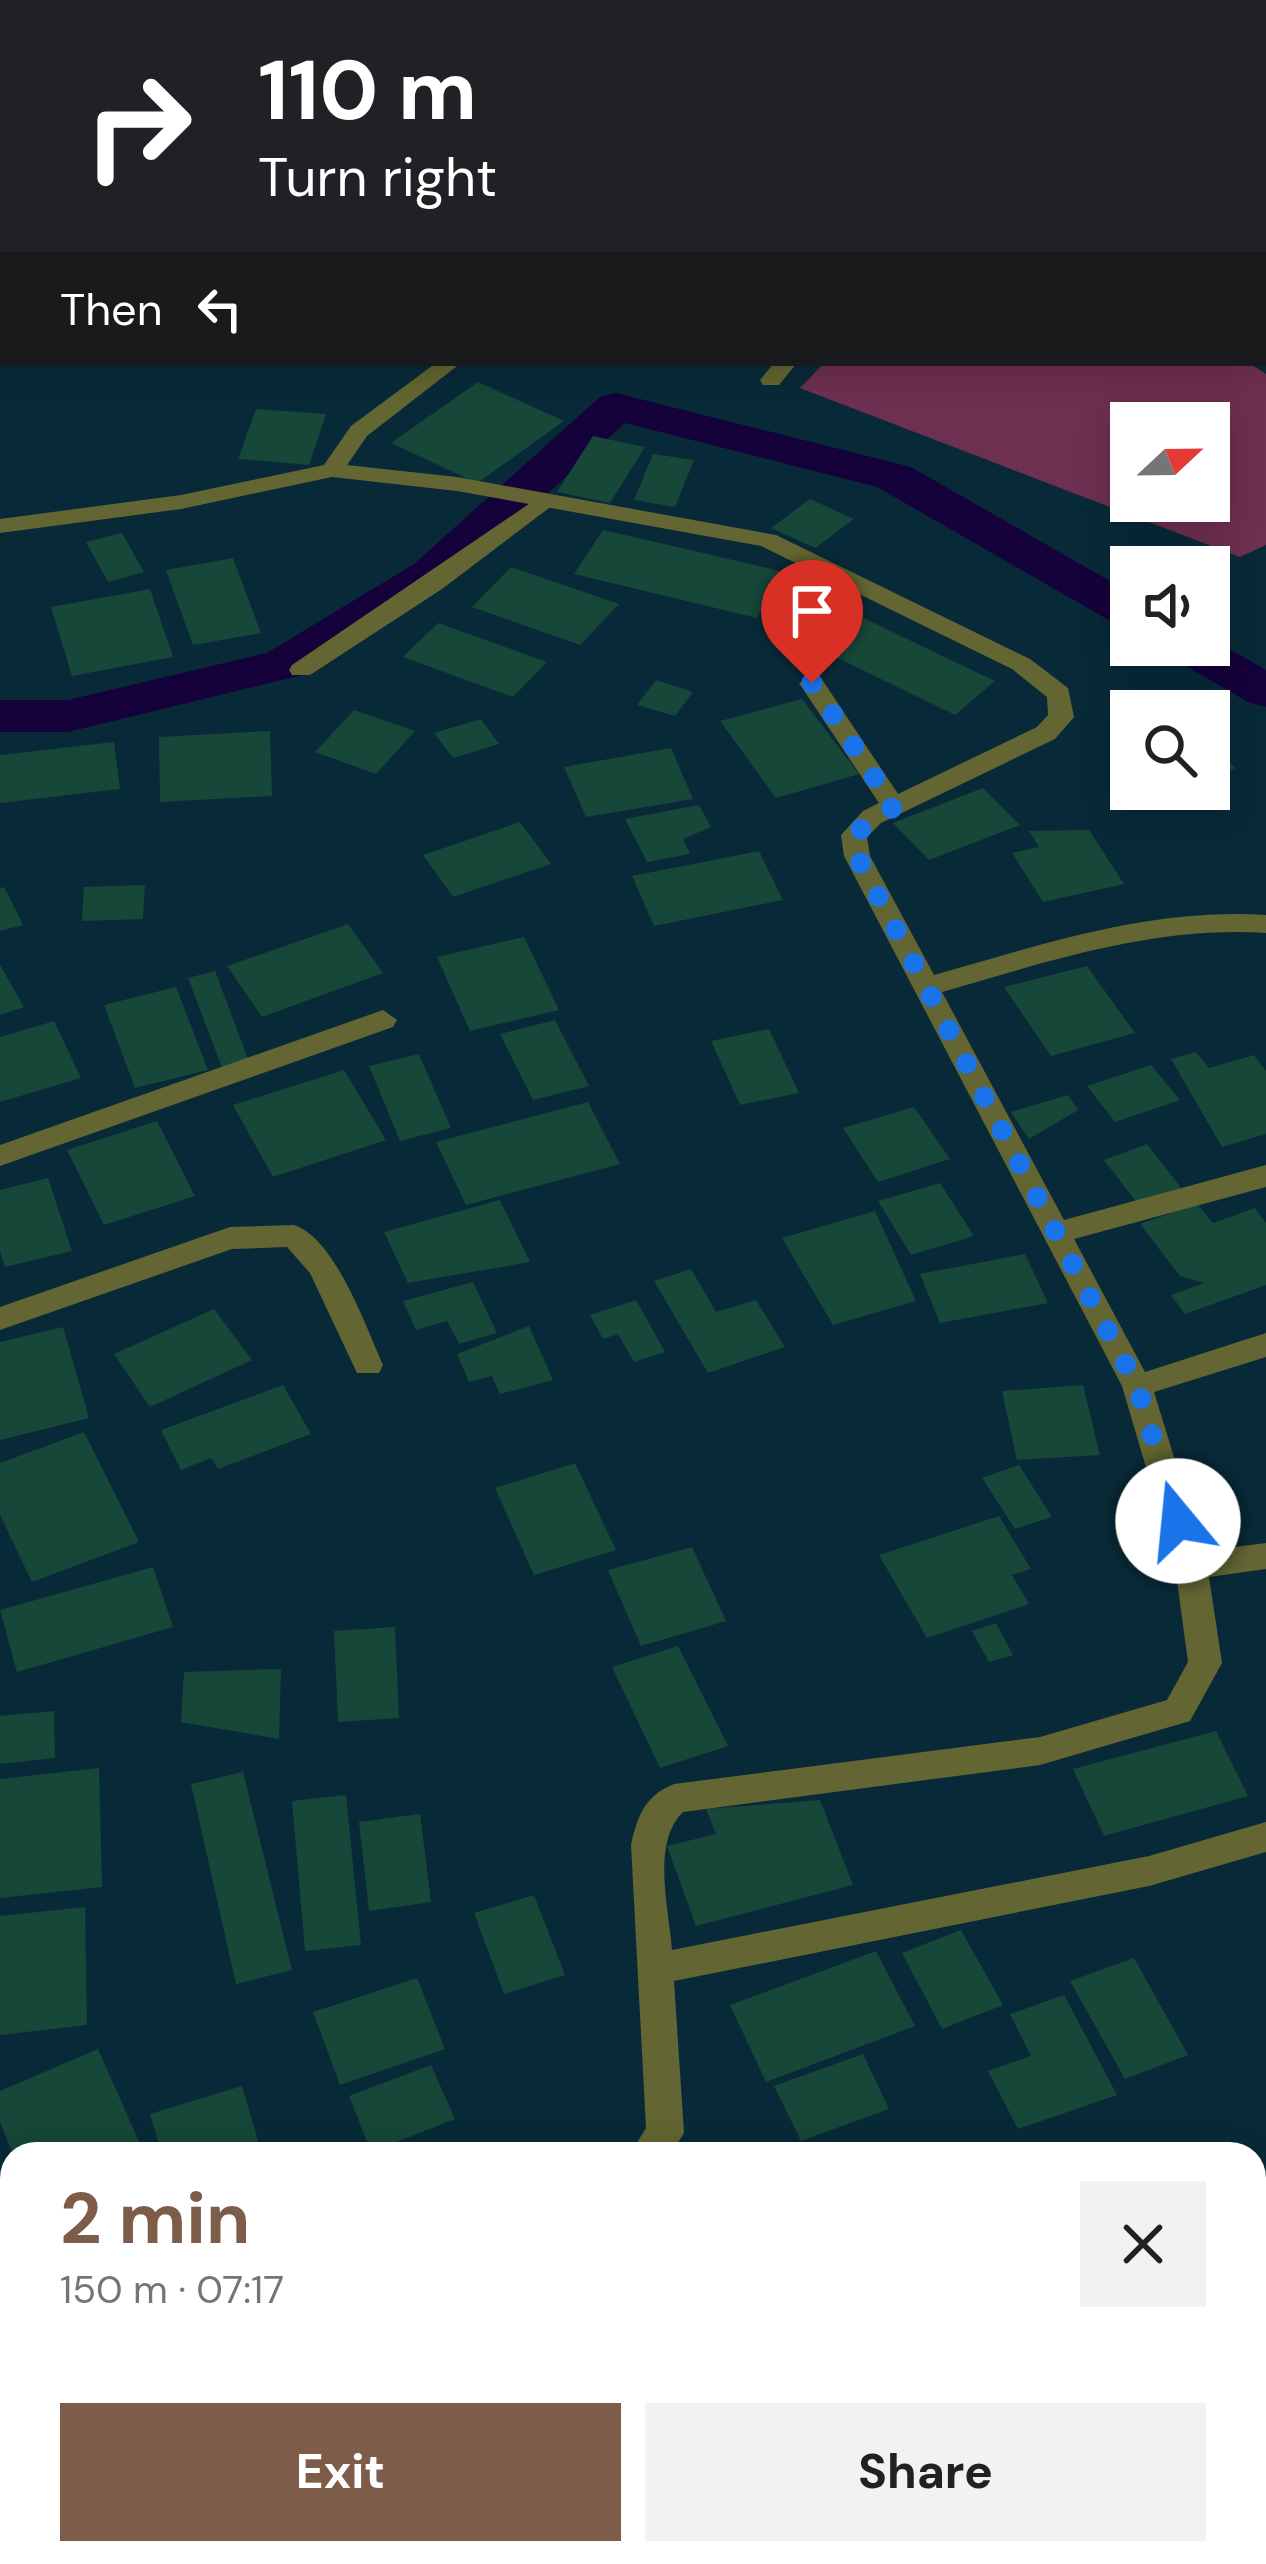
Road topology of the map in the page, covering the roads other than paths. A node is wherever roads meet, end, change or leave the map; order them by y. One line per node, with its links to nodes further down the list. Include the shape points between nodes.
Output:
1 (446, 366): 2 (street, via 359,431)
2 (332, 470): 3 (street); 4 (street, via 181,502)
3 (536, 498): 5 (street, via 434,584); 7 (street, via 768,540 1021,664 1059,694 1061,717 1046,733)
4 (0, 526)
5 (302, 670)
6 (812, 683): 7 (street)
7 (894, 807): 9 (street, via 854,836 857,856)
8 (1266, 925): 9 (street, via 1226,919 1145,928)
9 (926, 987): 13 (street)
10 (383, 1020): 11 (street)
11 (0, 1156)
12 (1266, 1176): 13 (street)
13 (1059, 1232): 17 (street)
14 (0, 1318): 16 (street, via 230,1238 294,1236 322,1267)
15 (1266, 1345): 17 (street)
16 (368, 1365)
17 (1137, 1386): 19 (street)
18 (1266, 1556): 19 (street)
19 (1192, 1567): 21 (street, via 1205,1663 1178,1711 1040,1751 674,1798 654,1819 648,1845)
20 (1266, 1837): 21 (street, via 1149,1871)
21 (655, 1969): 22 (street, via 665,2133)
22 (658, 2142)

